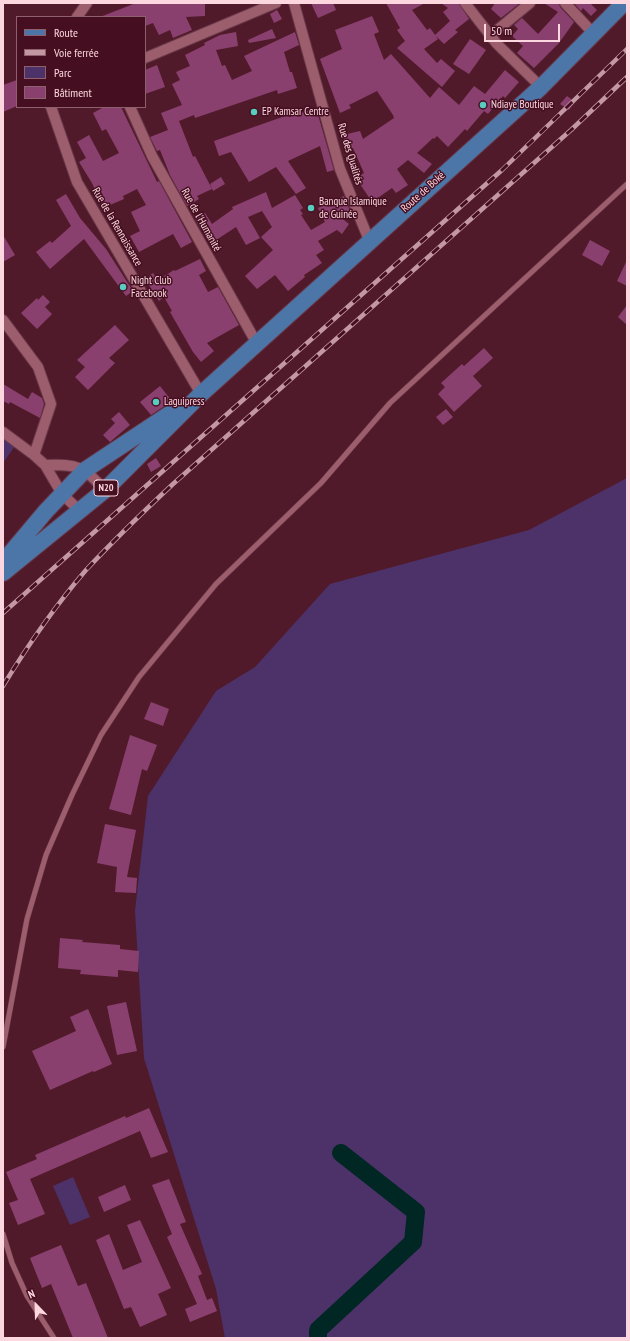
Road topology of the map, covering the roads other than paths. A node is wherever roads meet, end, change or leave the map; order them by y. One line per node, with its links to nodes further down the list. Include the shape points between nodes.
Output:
1 (87, 3): 8 (street)
2 (276, 3): 11 (street)
3 (294, 3): 16 (street, Rue des Qualités, via 340,169)
4 (465, 3): 10 (street)
5 (530, 3): 10 (street)
6 (565, 3): 9 (street)
7 (624, 3): 9 (main road, Route de Boké)
8 (78, 16)
9 (593, 33): 12 (main road, Route de Boké)
10 (490, 36): 12 (street)
11 (146, 58)
12 (541, 87): 16 (main road, Route de Boké)
13 (51, 108): 19 (street, Rue de la Rennaissance, via 77,182)
14 (130, 108): 18 (street, Rue de l'Humanité, via 152,156)
15 (627, 184): 29 (lane, via 390,402 321,483 216,584 139,677 101,735 46,856 27,919)
16 (369, 240): 18 (main road, Route de Boké)
17 (3, 320): 21 (street, via 38,367 51,404)
18 (256, 342): 19 (main road, Route de Boké)
19 (201, 394): 23 (main road, N20); 24 (main road, N20)
20 (3, 432): 21 (street)
21 (34, 455): 22 (street)
22 (45, 465): 23 (street, via 73,466); 25 (street)
23 (85, 470): 24 (street); 25 (main road, N20)
24 (105, 490): 26 (main road, N20)
25 (62, 494): 26 (street); 27 (main road, N20)
26 (80, 511): 28 (main road, N20)
27 (3, 562)
28 (3, 573)
29 (3, 1047)
30 (3, 1234): 31 (lane, via 12,1263 27,1296)
31 (54, 1338)

